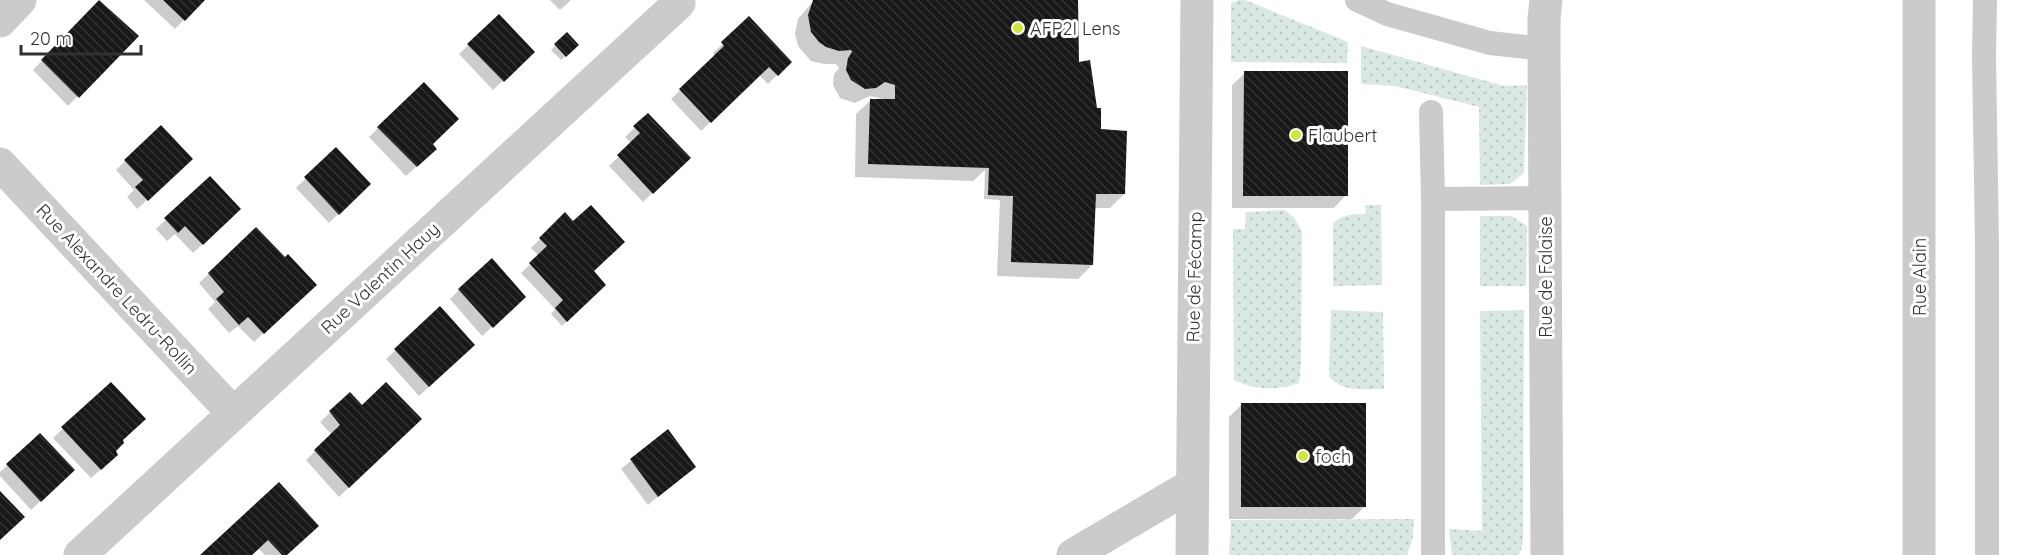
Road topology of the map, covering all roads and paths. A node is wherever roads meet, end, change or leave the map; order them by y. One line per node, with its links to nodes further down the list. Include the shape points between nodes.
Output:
1 (20, 0): 8 (street)
2 (678, 0): 14 (street, Rue Valentin Hauy)
3 (1197, 0): 15 (street, Rue de Fécamp)
4 (1357, 0): 9 (lane, via 1387,14 1490,43)
5 (1546, 0): 9 (street, Rue de Falaise)
6 (1919, 0): 21 (street, Rue Alain)
7 (1985, 0): 22 (lane)
8 (0, 21)
9 (1544, 49): 12 (street, Rue de Falaise)
10 (1431, 112): 13 (lane)
11 (0, 164): 14 (street, Rue Alexandre Ledru-Rollin)
12 (1545, 198): 13 (lane); 20 (street, Rue de Falaise)
13 (1433, 200): 19 (lane)
14 (233, 413): 16 (street, Rue Valentin Hauy)
15 (1192, 485): 17 (street); 18 (street, Rue de Fécamp)
16 (80, 555)
17 (1073, 555)
18 (1192, 555)
19 (1433, 555)
20 (1547, 555)
21 (1919, 555)
22 (1987, 555)

